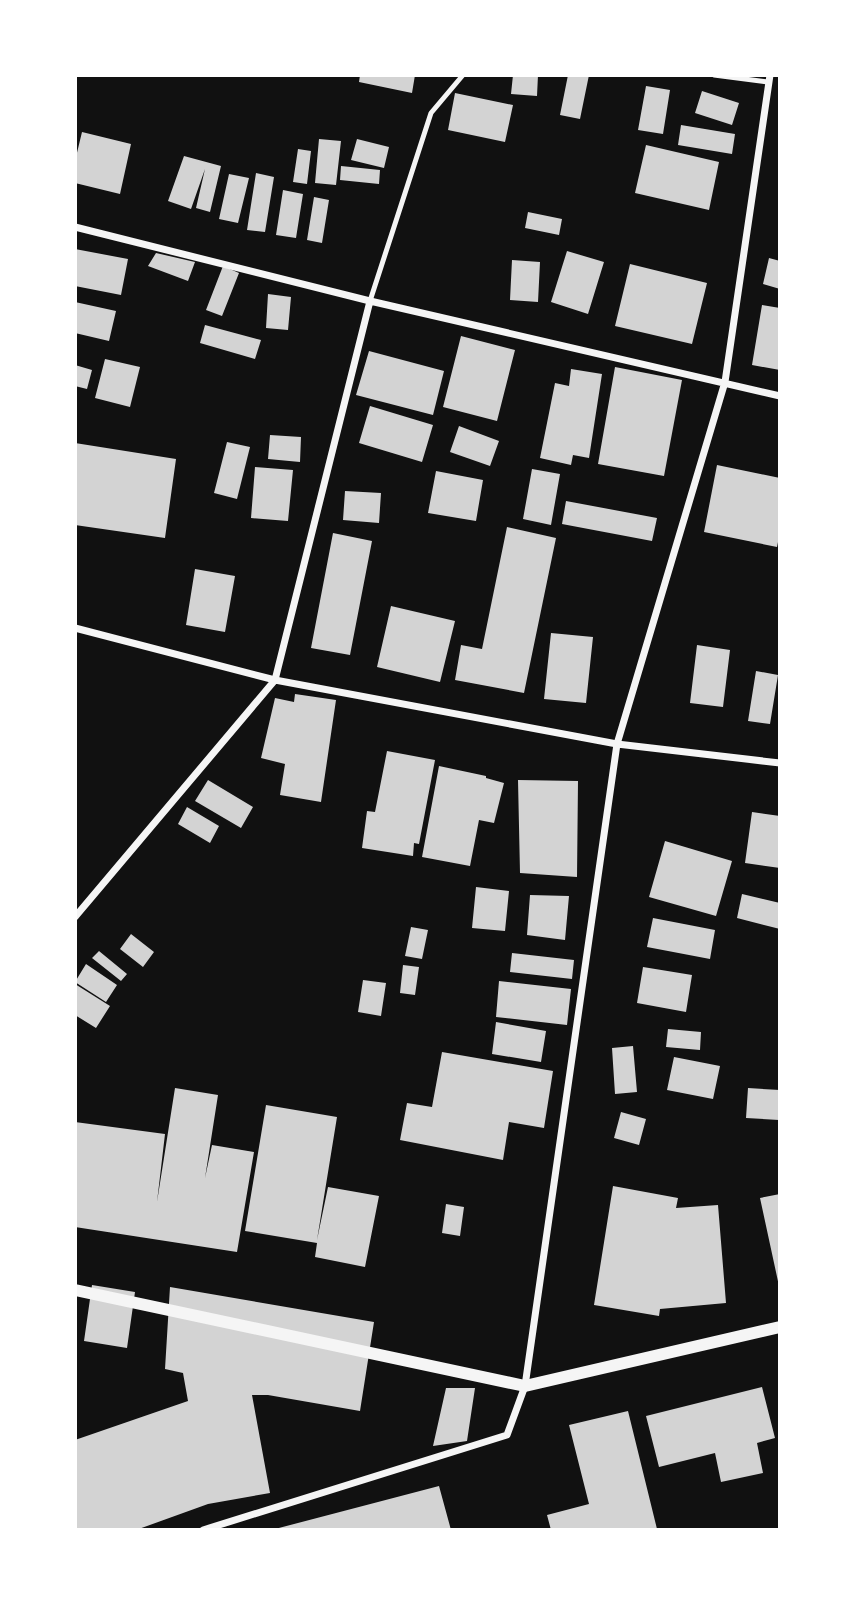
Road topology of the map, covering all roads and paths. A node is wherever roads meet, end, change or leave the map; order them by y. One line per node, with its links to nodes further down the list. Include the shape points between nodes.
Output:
1 (463, 75): 5 (lane, via 431,113)
2 (714, 75): 3 (lane)
3 (769, 79): 6 (street)
4 (75, 227): 5 (street)
5 (370, 301): 6 (street); 9 (street)
6 (724, 382): 7 (street); 10 (street)
7 (780, 396)
8 (75, 628): 9 (street)
9 (275, 680): 10 (street); 12 (street)
10 (617, 744): 11 (street); 15 (street)
11 (780, 762)
12 (75, 917)
13 (75, 1290): 15 (street)
14 (780, 1326): 15 (street)
15 (525, 1386): 16 (street, via 506,1435)
16 (203, 1530)

